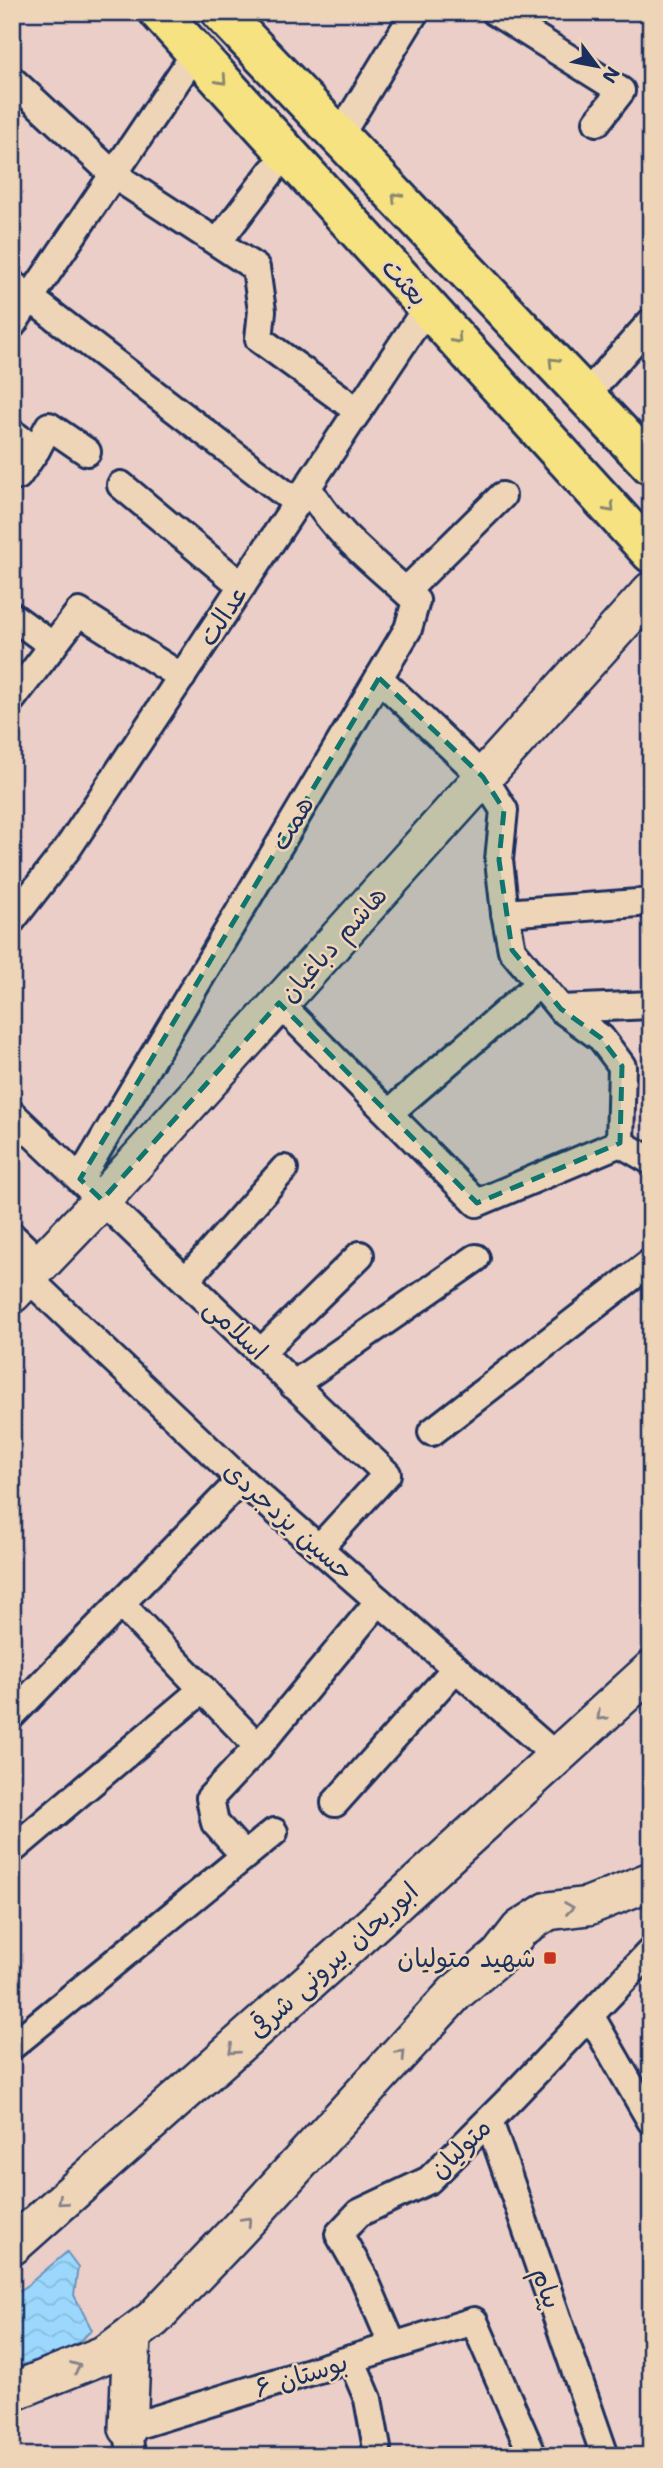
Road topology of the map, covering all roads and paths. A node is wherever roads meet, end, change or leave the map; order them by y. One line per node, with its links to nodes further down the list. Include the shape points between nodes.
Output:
1 (159, 12): 5 (main road, بعثت)
2 (221, 12): 8 (main road, بعثت)
3 (415, 12): 8 (street)
4 (495, 12): 7 (street, via 621,91)
5 (196, 52): 10 (street); 13 (main road, بعثت, one-way to 13)
6 (12, 80): 10 (street)
7 (597, 122)
8 (340, 138): 16 (main road, بعثت, one-way to 8)
9 (272, 172): 11 (street)
10 (114, 175): 11 (street); 12 (street)
11 (218, 242): 17 (street, via 256,268 262,311 259,339)
12 (21, 291): 15 (street); 24 (street)
13 (427, 307): 17 (street, عدالت); 26 (main road, بعثت, one-way to 26)
14 (651, 322): 16 (street)
15 (12, 325)
16 (584, 396): 21 (main road, بعثت)
17 (358, 411): 24 (street, عدالت)
18 (12, 433): 19 (street)
19 (36, 450): 20 (street, via 49,426); 22 (street)
20 (87, 452)
21 (651, 465)
22 (18, 475)
23 (121, 485): 27 (street)
24 (302, 495): 27 (street, عدالت); 28 (street)
25 (502, 496): 28 (street)
26 (651, 553)
27 (242, 586): 32 (street, عدالت)
28 (406, 591): 33 (street, همت, via 416,601 408,629)
29 (651, 591): 35 (main road, هاشم دباغیان)
30 (12, 616): 31 (street)
31 (53, 646): 32 (street, via 79,612); 34 (street)
32 (182, 677): 38 (street, عدالت, via 68,848)
33 (379, 678): 35 (street); 48 (street, همت)
34 (12, 699)
35 (483, 777): 37 (street, via 505,810 499,860); 40 (main road, هاشم دباغیان)
36 (651, 902): 37 (street)
37 (505, 913): 39 (street, via 512,950)
38 (12, 920)
39 (540, 983): 42 (street); 43 (street)
40 (279, 1003): 43 (street); 48 (main road, هاشم دباغیان)
41 (651, 1005): 42 (street)
42 (562, 1009): 45 (street, via 601,1038 622,1066)
43 (389, 1113): 45 (street, via 477,1203)
44 (12, 1114): 48 (street, اسلامی)
45 (620, 1143): 46 (street)
46 (651, 1161)
47 (284, 1169): 54 (street)
48 (91, 1190): 53 (main road, هاشم دباغیان); 54 (street, اسلامی)
49 (12, 1237): 53 (street, حسین یزدجردی)
50 (360, 1255): 55 (street)
51 (476, 1258): 56 (street)
52 (651, 1262): 57 (street)
53 (27, 1279): 58 (street, حسین یزدجردی)
54 (186, 1280): 55 (street, اسلامی)
55 (260, 1353): 56 (street, اسلامی)
56 (293, 1385): 59 (street, اسلامی, via 387,1474)
57 (432, 1432)
58 (241, 1480): 59 (street, حسین یزدجردی); 61 (street)
59 (318, 1548): 60 (street, حسین یزدجردی)
60 (379, 1601): 62 (street, حسین یزدجردی); 66 (street)
61 (121, 1604): 64 (street); 65 (street)
62 (456, 1668): 67 (street, حسین یزدجردی); 68 (street)
63 (651, 1670): 67 (main road, ابوریحان بیرونی شرقی, one-way to 67)
64 (203, 1689): 66 (street); 70 (street)
65 (12, 1715)
66 (258, 1746): 71 (street, via 210,1798 215,1823)
67 (557, 1757): 78 (main road, ابوریحان بیرونی شرقی, one-way to 78)
68 (335, 1803)
69 (274, 1832): 71 (street)
70 (12, 1850)
71 (244, 1854): 75 (street)
72 (651, 1881): 79 (main road, one-way to 72, via 218,2251 455,1993 499,1956 520,1929 548,1911 588,1906)
73 (651, 1951): 74 (street, متولیان)
74 (590, 2015): 76 (street, متولیان); 77 (street)
75 (12, 2046)
76 (489, 2120): 80 (street, متولیان, via 429,2180 359,2213 339,2234); 86 (street, پیام)
77 (651, 2121)
78 (12, 2246)
79 (132, 2335): 82 (main road, one-way to 79, via 106,2354); 83 (main road)
80 (393, 2346): 81 (street, بوستان ۶); 85 (street, بوستان ۶, via 474,2321)
81 (351, 2359): 83 (street, بوستان ۶); 84 (street, via 368,2399)
82 (12, 2392)
83 (130, 2442)
84 (375, 2456)
85 (533, 2456)
86 (604, 2456)

